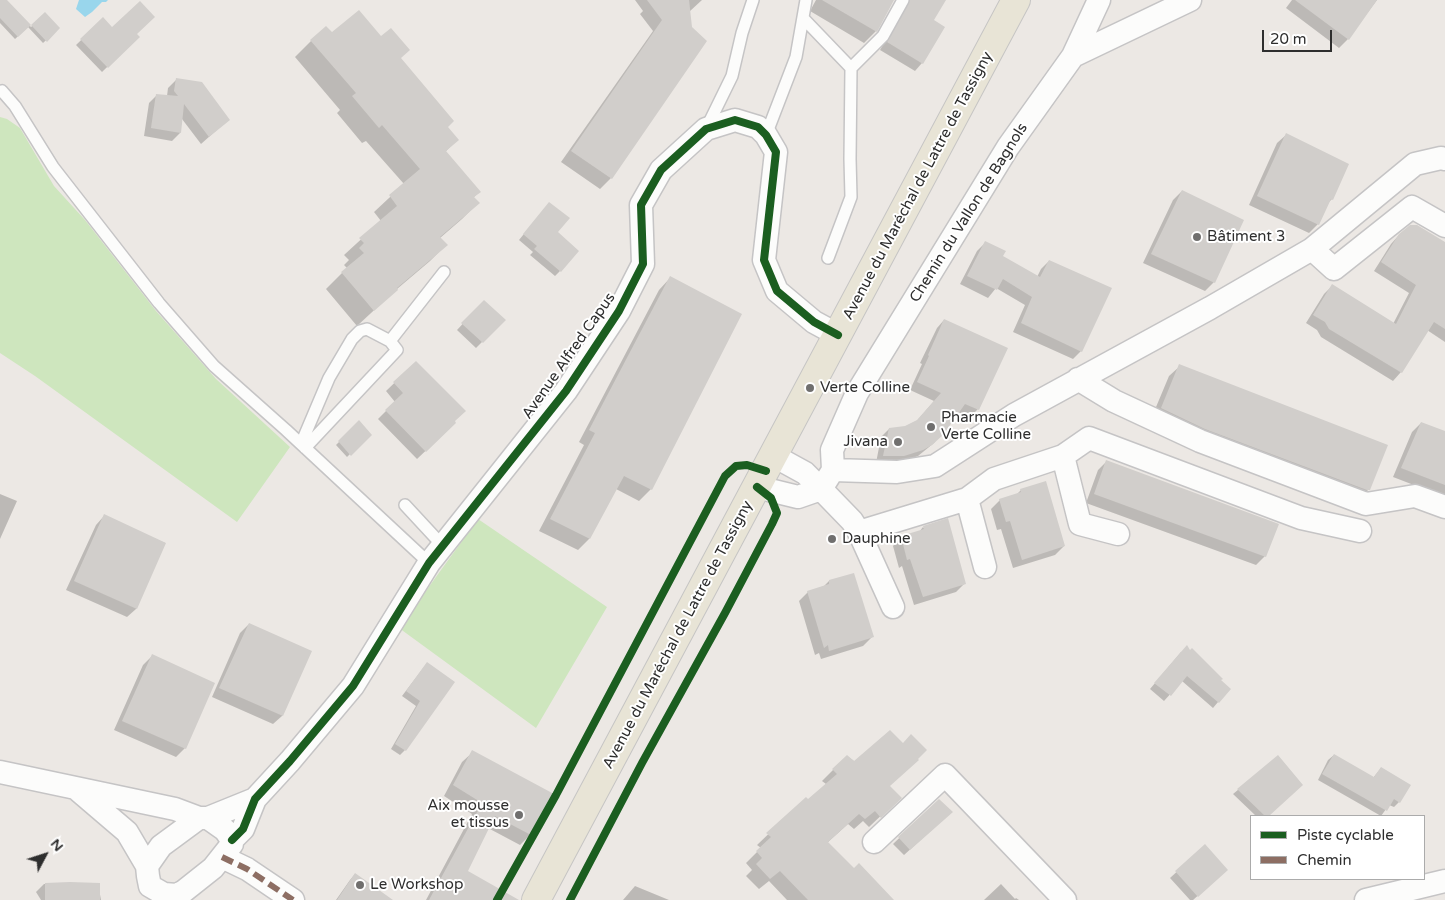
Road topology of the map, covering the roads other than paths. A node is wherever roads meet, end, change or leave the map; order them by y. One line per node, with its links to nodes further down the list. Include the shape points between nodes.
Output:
1 (752, 0): 11 (lane, via 732,76)
2 (806, 0): 7 (lane)
3 (903, 0): 9 (lane, via 883,36)
4 (1016, 0): 18 (main road, Avenue du Maréchal de Lattre de Tassigny)
5 (1099, 0): 8 (street)
6 (1190, 0): 8 (street, Chemin du Vallon de Bagnols)
7 (803, 18): 9 (lane); 12 (lane, via 796,57)
8 (1074, 56): 24 (street, Chemin du Vallon de Bagnols, via 1008,147 857,393 832,450)
9 (851, 68): 16 (lane, via 851,197)
10 (0, 92): 21 (lane, via 15,106 53,167 159,303 214,366)
11 (706, 129): 12 (street, Avenue Alfred Capus, via 735,120 758,127); 33 (street, Avenue Alfred Capus, via 660,170 641,205 644,264 619,311 566,390)
12 (766, 135): 18 (street, via 776,152 764,260 777,291 814,322)
13 (1445, 159): 15 (street, via 1415,164)
14 (1445, 226): 15 (street, via 1412,207 1334,269)
15 (1312, 249): 20 (street)
16 (828, 258)
17 (444, 272): 19 (lane)
18 (838, 334): 22 (main road, Avenue du Maréchal de Lattre de Tassigny)
19 (390, 341): 21 (lane, via 397,350); 21 (lane, via 367,329 352,339 329,378)
20 (1078, 379): 24 (street, via 1014,415 935,466 897,472); 29 (street, via 1114,401 1200,441 1366,504 1415,496)
21 (303, 446): 33 (lane)
22 (774, 456): 25 (main road, Avenue du Maréchal de Lattre de Tassigny); 26 (street, via 805,473)
23 (1063, 456): 27 (street, via 994,479); 30 (street, via 1089,438 1301,518); 32 (street, via 1080,524)
24 (833, 470): 26 (street, Chemin du Vallon de Bagnols)
25 (757, 487): 26 (street, via 798,497); 46 (main road, Avenue du Maréchal de Lattre de Tassigny)
26 (821, 489): 31 (street)
27 (967, 499): 31 (street); 34 (street)
28 (404, 505): 33 (lane)
29 (1445, 507)
30 (1360, 530)
31 (859, 532): 35 (street)
32 (1118, 534)
33 (436, 555): 38 (street, Avenue Alfred Capus, via 353,686)
34 (985, 566)
35 (893, 607)
36 (0, 772): 37 (street)
37 (76, 789): 39 (street, via 175,809); 43 (street, via 127,832)
38 (255, 798): 39 (street); 41 (street, via 243,829)
39 (203, 818): 41 (street, via 225,830); 43 (street, via 161,846 154,855)
40 (874, 842): 47 (street, via 946,775)
41 (227, 848): 44 (street, via 206,874); 45 (street, via 247,868)
42 (1445, 881): 48 (street)
43 (148, 884): 44 (street)
44 (175, 897)
45 (293, 900)
46 (536, 900)
47 (1065, 900)
48 (1366, 900)

